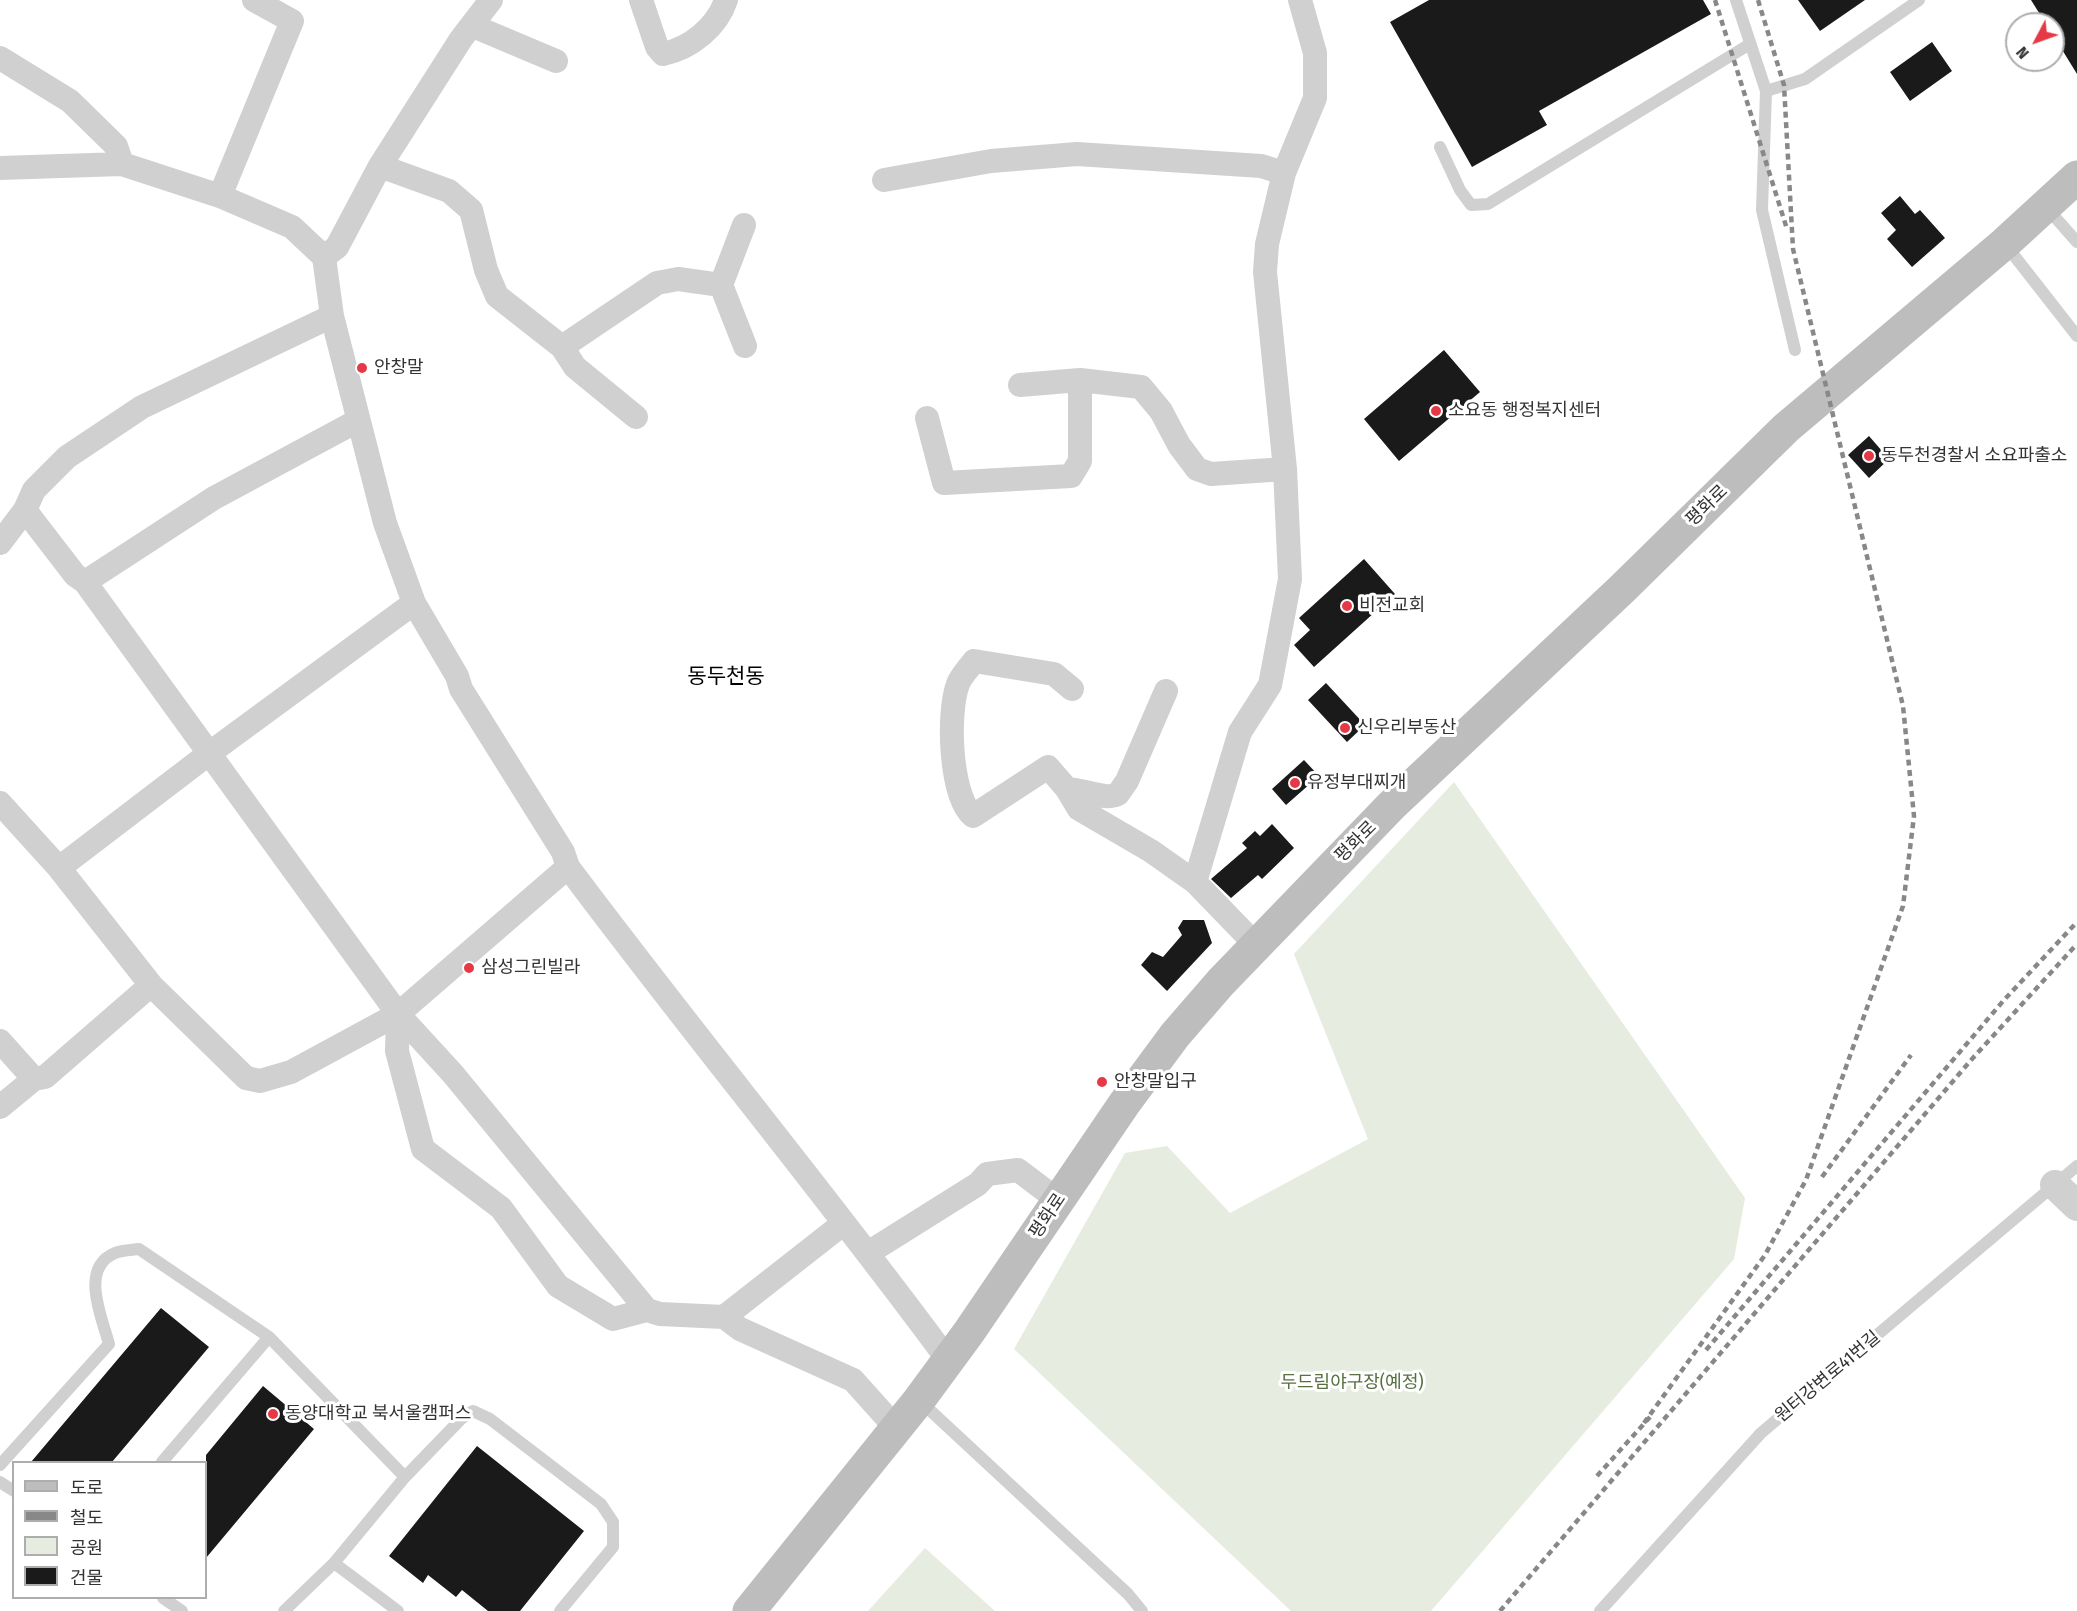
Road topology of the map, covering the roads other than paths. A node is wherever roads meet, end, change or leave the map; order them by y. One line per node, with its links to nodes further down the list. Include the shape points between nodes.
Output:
1 (254, 0): 20 (street, via 292,21)
2 (491, 0): 8 (street)
3 (641, 0): 4 (street, via 663,54 677,51 706,32)
4 (726, 0)
5 (1300, 0): 17 (street, via 1315,53 1315,98)
6 (1736, 0): 9 (lane)
7 (1919, 0): 12 (lane, via 1805,78)
8 (473, 26): 11 (street); 15 (street)
9 (1750, 44): 12 (lane); 13 (lane, via 1488,204 1472,205 1460,190)
10 (0, 57): 14 (street, via 70,101 116,146)
11 (556, 61)
12 (1766, 91): 31 (lane, via 1762,210)
13 (1440, 147)
14 (122, 164): 16 (street); 20 (street)
15 (380, 166): 25 (street, via 338,247); 29 (street, via 449,191 471,210 486,270 497,296)
16 (0, 168)
17 (1284, 173): 19 (street, via 1261,166 1077,154 991,161); 37 (street, via 1267,244 1265,272)
18 (2077, 177): 21 (main road, 평화로)
19 (884, 180)
20 (220, 196): 25 (street, via 292,227)
21 (2046, 207): 23 (lane); 24 (main road, 평화로)
22 (744, 225): 26 (street)
23 (2077, 242)
24 (2005, 243): 28 (lane); 50 (main road, 평화로, via 1786,428 1392,805)
25 (324, 257): 27 (street)
26 (721, 285): 29 (street, via 678,279 657,283); 30 (street)
27 (332, 316): 36 (street); 38 (street, via 142,407 67,457 34,490)
28 (2077, 336)
29 (562, 346): 34 (street, via 575,367)
30 (745, 346)
31 (1795, 350)
32 (1080, 380): 33 (street); 35 (street, via 1080,461 1071,476 944,483); 37 (street, via 1141,387 1197,469 1211,474)
33 (1020, 385)
34 (636, 417)
35 (927, 418)
36 (357, 421): 40 (street, via 214,498); 41 (street, via 385,522)
37 (1286, 470): 49 (street, via 1290,579 1270,685 1240,732)
38 (25, 510): 39 (street); 40 (street, via 75,575)
39 (0, 543)
40 (85, 582): 44 (street)
41 (414, 603): 44 (street); 47 (street, via 461,689 563,852)
42 (1072, 689): 45 (street, via 1054,675 974,661 958,684 953,719 956,780 966,810 974,816 1048,767)
43 (1166, 691): 45 (street, via 1118,794 1103,796)
44 (207, 755): 48 (street); 52 (street)
45 (1067, 789): 49 (street, via 1079,809)
46 (0, 803): 48 (street)
47 (568, 867): 52 (street); 59 (street)
48 (59, 868): 51 (street)
49 (1195, 882): 50 (street)
50 (1256, 945): 57 (main road, 평화로, via 1175,1035)
51 (151, 985): 52 (street, via 246,1078 260,1081 291,1072); 54 (street, via 45,1077)
52 (398, 1014): 61 (street, via 453,1074); 61 (street, via 397,1051 423,1149 501,1208 558,1287 613,1319)
53 (0, 1041): 54 (street)
54 (34, 1079): 55 (street)
55 (0, 1107)
56 (2066, 1176): 58 (street); 78 (lane, 원터강변로41번길, via 1761,1433)
57 (1059, 1201): 60 (street, via 1018,1170 987,1174 978,1184); 64 (main road, 평화로)
58 (2077, 1206)
59 (844, 1223): 60 (street); 62 (street)
60 (868, 1253): 64 (street)
61 (647, 1310): 62 (street)
62 (724, 1317): 66 (street, via 740,1329 853,1380)
63 (269, 1337): 67 (lane); 68 (lane, via 139,1249 114,1253 99,1268 94,1284 109,1344); 69 (lane)
64 (948, 1360): 65 (main road, 평화로)
65 (919, 1400): 66 (main road, 평화로); 77 (lane)
66 (896, 1428): 76 (main road, 평화로)
67 (163, 1461)
68 (0, 1465)
69 (405, 1477): 70 (lane); 75 (lane, via 473,1411 490,1419 601,1504 612,1522 613,1547)
70 (334, 1563): 73 (lane); 74 (lane)
71 (164, 1599): 72 (lane)
72 (182, 1611)
73 (284, 1611)
74 (398, 1611)
75 (560, 1611)
76 (749, 1611)
77 (1142, 1611)
78 (1600, 1611)

